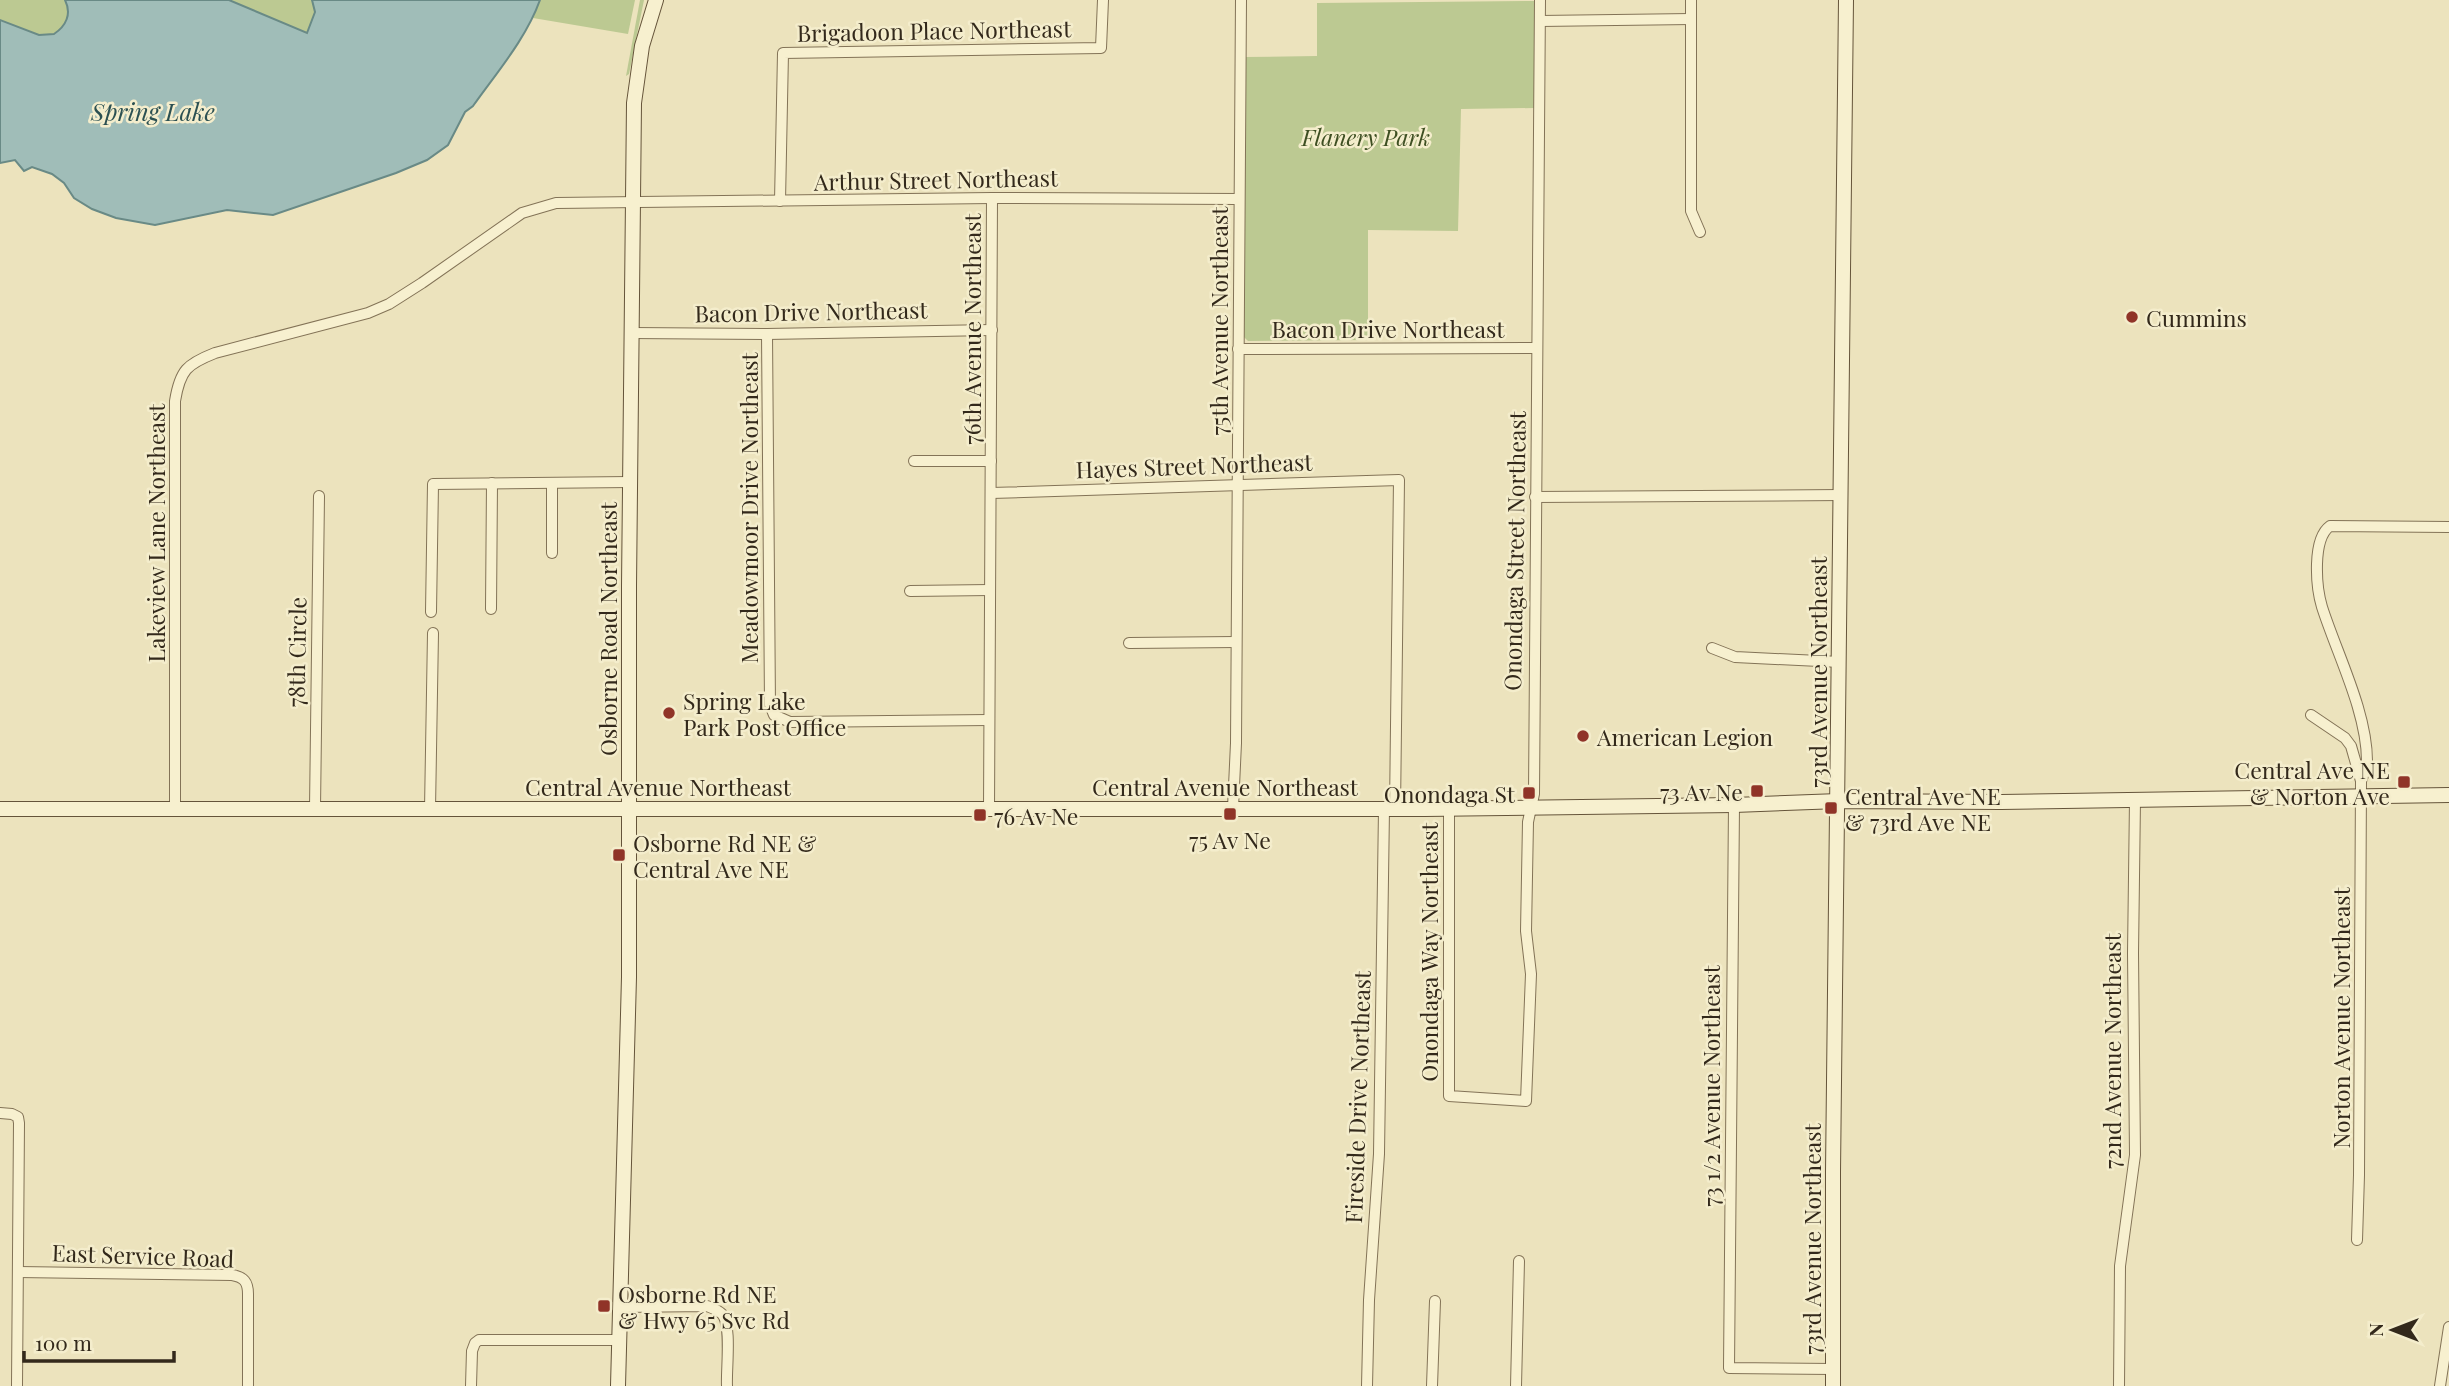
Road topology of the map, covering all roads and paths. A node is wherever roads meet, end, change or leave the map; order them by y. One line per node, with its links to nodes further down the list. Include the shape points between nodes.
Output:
1 (656, 0): 12 (street, Osborne Road Northeast, via 642,46 634,103)
2 (1103, 0): 11 (street, Brigadoon Place Northeast, via 1101,48 783,53)
3 (1241, 0): 10 (street, 75th Avenue Northeast)
4 (1540, 0): 8 (street, Onondaga Street Northeast)
5 (1691, 0): 7 (street)
6 (1846, 0): 27 (street, 73rd Avenue Northeast)
7 (1691, 19): 8 (street); 13 (street, via 1691,211)
8 (1540, 21): 17 (street, Onondaga Street Northeast)
9 (992, 198): 10 (street, Arthur Street Northeast); 11 (street, Arthur Street Northeast); 14 (street, 76th Avenue Northeast)
10 (1239, 199): 18 (street, 75th Avenue Northeast)
11 (780, 201): 12 (street, Arthur Street Northeast)
12 (633, 202): 15 (street, Osborne Road Northeast); 53 (street, Lakeview Lane Northeast, via 556,203 522,213 388,304 342,321 215,353 184,370 175,401)
13 (1700, 232)
14 (992, 330): 16 (street, Bacon Drive Northeast); 20 (street, 76th Avenue Northeast)
15 (631, 333): 16 (street, Bacon Drive Northeast); 23 (street, Osborne Road Northeast)
16 (767, 334): 42 (street, Meadowmoor Drive Northeast, via 770,705 774,715 790,722)
17 (1537, 348): 18 (street, Bacon Drive Northeast); 29 (street, Onondaga Street Northeast)
18 (1238, 349): 25 (street, 75th Avenue Northeast)
19 (915, 461): 20 (street, 76th Avenue Northeast)
20 (991, 461): 26 (street, 76th Avenue Northeast)
21 (1399, 480): 25 (street, Hayes Street Northeast); 57 (street, Fireside Drive Northeast)
22 (552, 482): 23 (street); 24 (street); 31 (street)
23 (630, 482): 55 (street, Osborne Road Northeast)
24 (492, 483): 34 (street); 35 (street, via 433,484)
25 (1237, 485): 26 (street, Hayes Street Northeast); 37 (street, 75th Avenue Northeast)
26 (990, 493): 32 (street, 76th Avenue Northeast)
27 (1842, 495): 29 (street); 40 (street, 73rd Avenue Northeast)
28 (319, 496): 49 (street, 78th Circle)
29 (1535, 497): 48 (street, Onondaga Street Northeast)
30 (2449, 527): 43 (street, via 2330,526 2323,531 2318,582 2366,741 2367,765)
31 (552, 553)
32 (990, 590): 33 (street); 42 (street, 76th Avenue Northeast)
33 (910, 591)
34 (491, 609)
35 (431, 612)
36 (433, 633): 54 (street)
37 (1236, 642): 38 (street); 50 (street, 75th Avenue Northeast)
38 (1129, 643)
39 (1712, 648): 40 (street, via 1735,657)
40 (1840, 662): 46 (street, 73rd Avenue Northeast)
41 (2311, 715): 43 (street, via 2345,738)
42 (989, 720): 56 (street, 76th Avenue Northeast)
43 (2361, 788): 44 (street, Central Avenue Northeast); 45 (street, Central Avenue Northeast); 60 (street, Norton Avenue Northeast)
44 (2449, 795)
45 (2135, 800): 46 (street, Central Avenue Northeast); 77 (street, 72nd Avenue Northeast, via 2135,1156 2120,1266)
46 (1839, 801): 47 (street, Central Avenue Northeast); 67 (street, 73rd Avenue Northeast)
47 (1734, 805): 48 (street, Central Avenue Northeast); 67 (street, 73 1/2 Avenue Northeast, via 1728,1368)
48 (1531, 807): 51 (street, Central Avenue Northeast); 58 (street, Onondaga Street Northeast, via 1526,1101)
49 (315, 808): 53 (street, Central Avenue Northeast); 54 (street, Central Avenue Northeast)
50 (1233, 808): 56 (street, Central Avenue Northeast); 57 (street, Central Avenue Northeast)
51 (1450, 808): 57 (street, Central Avenue Northeast); 58 (street, Onondaga Way Northeast)
52 (0, 809): 53 (street, Central Avenue Northeast)
53 (175, 809)
54 (430, 809): 55 (street, Central Avenue Northeast)
55 (629, 809): 56 (street, Central Avenue Northeast); 64 (street, Osborne Road Northeast)
56 (989, 809)
57 (1390, 809): 73 (street, Fireside Drive Northeast)
58 (1449, 1096)
59 (0, 1113): 62 (street, via 18,1117 19,1123)
60 (2357, 1240)
61 (1519, 1261): 75 (street)
62 (18, 1272): 68 (street); 69 (street, East Service Road, via 238,1276 248,1285)
63 (1435, 1301): 74 (street)
64 (620, 1307): 66 (street, Osborne Road Northeast); 72 (street, via 716,1309 727,1328)
65 (2449, 1327): 78 (street)
66 (619, 1340): 70 (street, via 479,1340 472,1351); 71 (street, Osborne Road Northeast)
67 (1833, 1369): 76 (street, 73rd Avenue Northeast)
68 (17, 1386)
69 (248, 1386)
70 (471, 1386)
71 (618, 1386)
72 (726, 1386)
73 (1367, 1386)
74 (1432, 1386)
75 (1516, 1386)
76 (1833, 1386)
77 (2119, 1386)
78 (2440, 1386)

